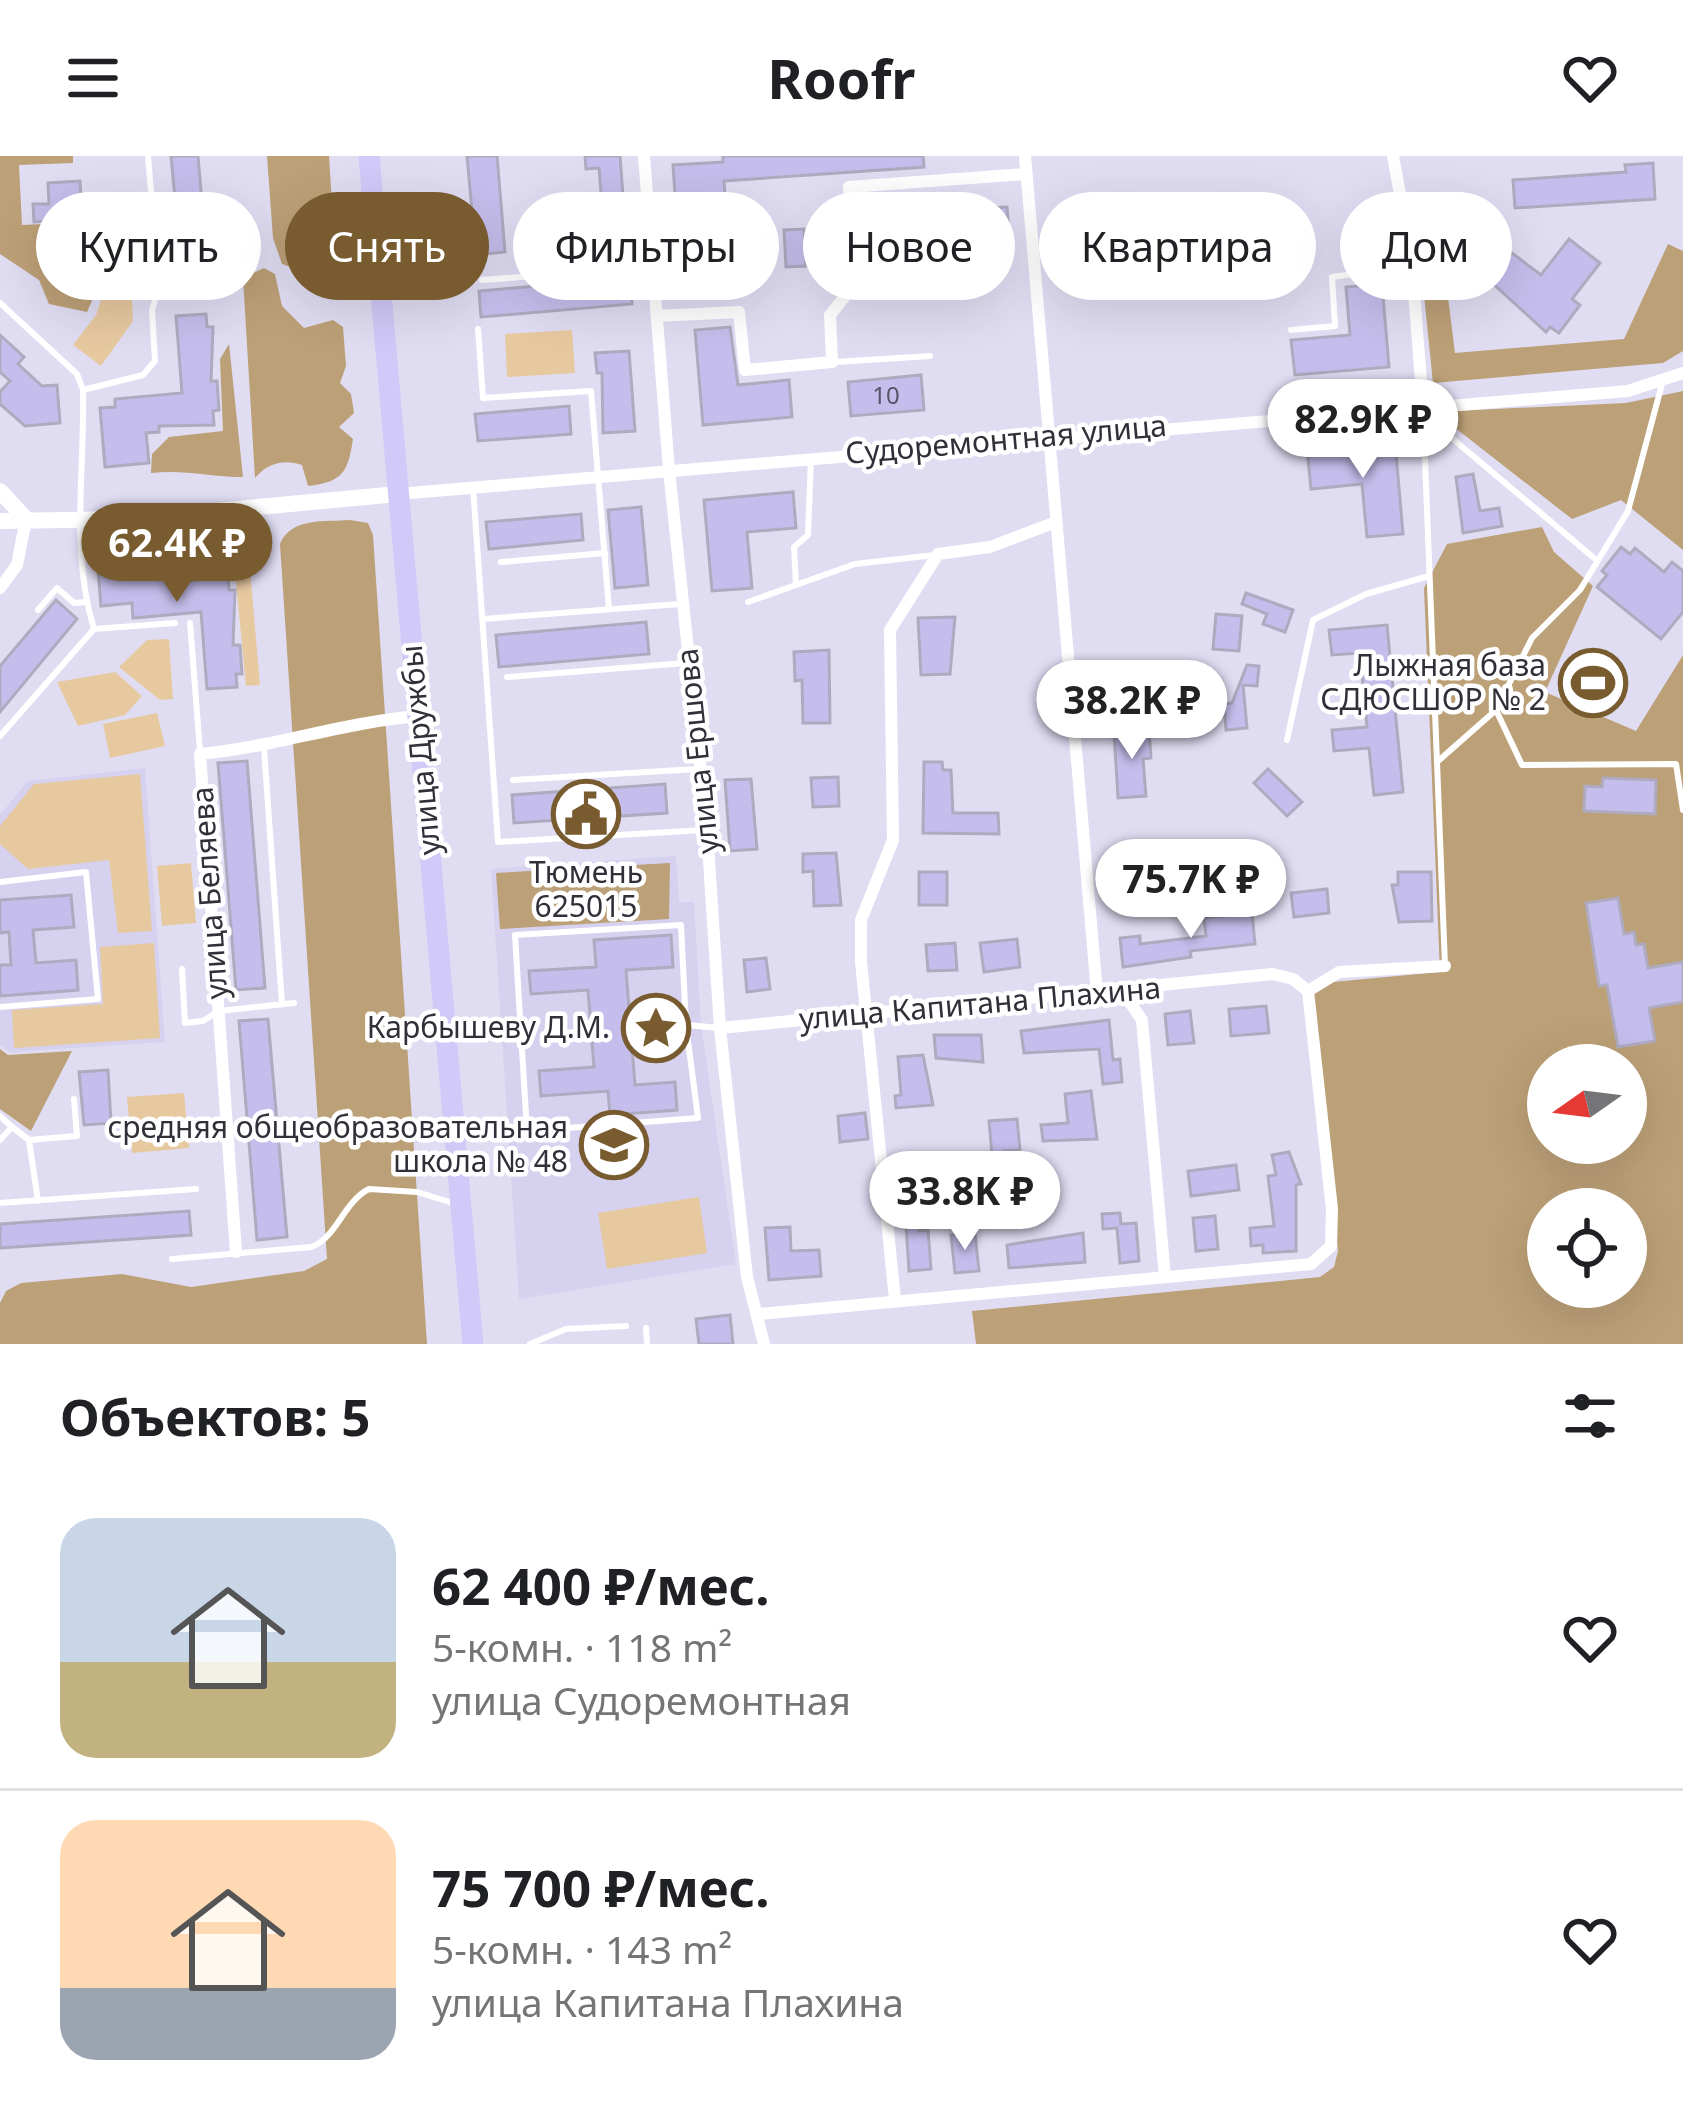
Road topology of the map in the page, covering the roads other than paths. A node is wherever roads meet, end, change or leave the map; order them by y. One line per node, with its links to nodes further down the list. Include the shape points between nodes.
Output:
1 (148, 156): 20 (lane, via 155,362 143,375)
2 (369, 156): 28 (main road, улица Дружбы)
3 (644, 156): 7 (street, улица Ершова)
4 (1025, 156): 6 (street)
5 (1393, 156): 8 (street)
6 (1026, 174): 17 (street, via 849,187 855,284 830,315); 22 (street)
7 (647, 192)
8 (1400, 192)
9 (1340, 276): 15 (lane, via 1332,277 1335,326)
10 (655, 300): 13 (street, улица Ершова)
11 (1415, 300): 21 (street)
12 (0, 303): 20 (lane, via 77,374)
13 (657, 316): 17 (street, via 739,312 745,370); 24 (street, улица Ершова)
14 (478, 328): 25 (lane, via 483,398 591,391)
15 (1291, 330)
16 (930, 356): 17 (lane)
17 (832, 362)
18 (1683, 374): 19 (street, Судоремонтная улица)
19 (1662, 385): 21 (street, Судоремонтная улица); 35 (lane, via 1628,511)
20 (83, 390): 30 (lane)
21 (1423, 406): 22 (street, Судоремонтная улица); 35 (lane); 37 (lane)
22 (1049, 436): 23 (street, Судоремонтная улица); 32 (street)
23 (811, 457): 24 (street, Судоремонтная улица); 38 (lane, via 808,535 794,547)
24 (669, 470): 25 (street, Судоремонтная улица); 42 (street, улица Ершова)
25 (598, 476): 26 (street, Судоремонтная улица); 33 (lane)
26 (473, 487): 28 (street, Судоремонтная улица); 45 (lane)
27 (0, 491): 29 (street)
28 (398, 494): 30 (street); 52 (main road, улица Дружбы)
29 (26, 520): 30 (street); 31 (street); 39 (street, via 17,565)
30 (80, 520): 40 (lane)
31 (0, 521)
32 (1056, 522): 34 (street, via 990,547); 67 (street)
33 (605, 553): 36 (lane); 43 (lane)
34 (938, 554): 38 (lane, via 855,564); 72 (street, via 890,630 893,840 861,920)
35 (1594, 558): 51 (lane, via 1580,590 1532,638)
36 (500, 562)
37 (1429, 576): 54 (lane, via 1313,620); 57 (lane)
38 (796, 585): 41 (lane)
39 (0, 588)
40 (86, 602): 44 (lane, via 74,603 57,588); 48 (lane)
41 (748, 602)
42 (683, 604): 43 (lane); 49 (street, улица Ершова)
43 (609, 609): 45 (lane)
44 (38, 610)
45 (482, 619): 61 (lane, via 498,842)
46 (190, 622): 56 (lane)
47 (175, 623): 48 (lane)
48 (94, 628): 53 (lane)
49 (690, 663): 50 (lane); 58 (street, улица Ершова)
50 (507, 676)
51 (1496, 710): 57 (lane); 60 (lane, via 1522,765 1676,764)
52 (418, 716): 55 (street, улица Беляева); 83 (main road, улица Дружбы)
53 (0, 736)
54 (1287, 740)
55 (264, 748): 56 (street, улица Беляева); 69 (lane)
56 (200, 754): 71 (street, улица Беляева)
57 (1437, 762): 63 (lane)
58 (701, 769): 59 (lane); 61 (street, улица Ершова)
59 (513, 780)
60 (1683, 810)
61 (707, 830): 74 (street, улица Ершова)
62 (0, 882): 70 (lane, via 86,872 98,999)
63 (1445, 966): 65 (street, via 1339,972)
64 (182, 969): 71 (lane, via 185,1023)
65 (1308, 991): 66 (street, улица Капитана Плахина, via 1273,974); 86 (street, via 1331,1246 1311,1264)
66 (1123, 992): 67 (street, улица Капитана Плахина); 86 (street, via 1142,1020)
67 (1097, 993): 72 (street, улица Капитана Плахина)
68 (294, 1003): 69 (lane)
69 (282, 1004): 71 (lane)
70 (0, 1007)
71 (219, 1011): 84 (street, улица Беляева)
72 (866, 1016): 74 (street, улица Капитана Плахина); 87 (street)
73 (686, 1025): 73 (lane, via 698,1118 527,1131 515,935 681,925); 74 (lane)
74 (720, 1028): 88 (street, улица Ершова, via 747,1277)
75 (74, 1099): 79 (lane, via 77,1136)
76 (0, 1116): 77 (lane)
77 (12, 1127): 78 (lane); 79 (lane)
78 (0, 1140)
79 (29, 1140): 81 (lane)
80 (196, 1189): 81 (lane)
81 (38, 1202): 82 (lane)
82 (0, 1203)
83 (460, 1205): 84 (lane, via 369,1189 344,1208 322,1243); 92 (main road, улица Дружбы)
84 (236, 1252): 85 (lane)
85 (172, 1259)
86 (1165, 1277): 87 (street)
87 (895, 1300): 88 (street)
88 (760, 1314): 95 (street, улица Ершова)
89 (626, 1326): 91 (lane, via 566,1329)
90 (646, 1328): 94 (lane)
91 (547, 1342): 93 (lane)
92 (473, 1344)
93 (530, 1344)
94 (647, 1344)
95 (764, 1344)

